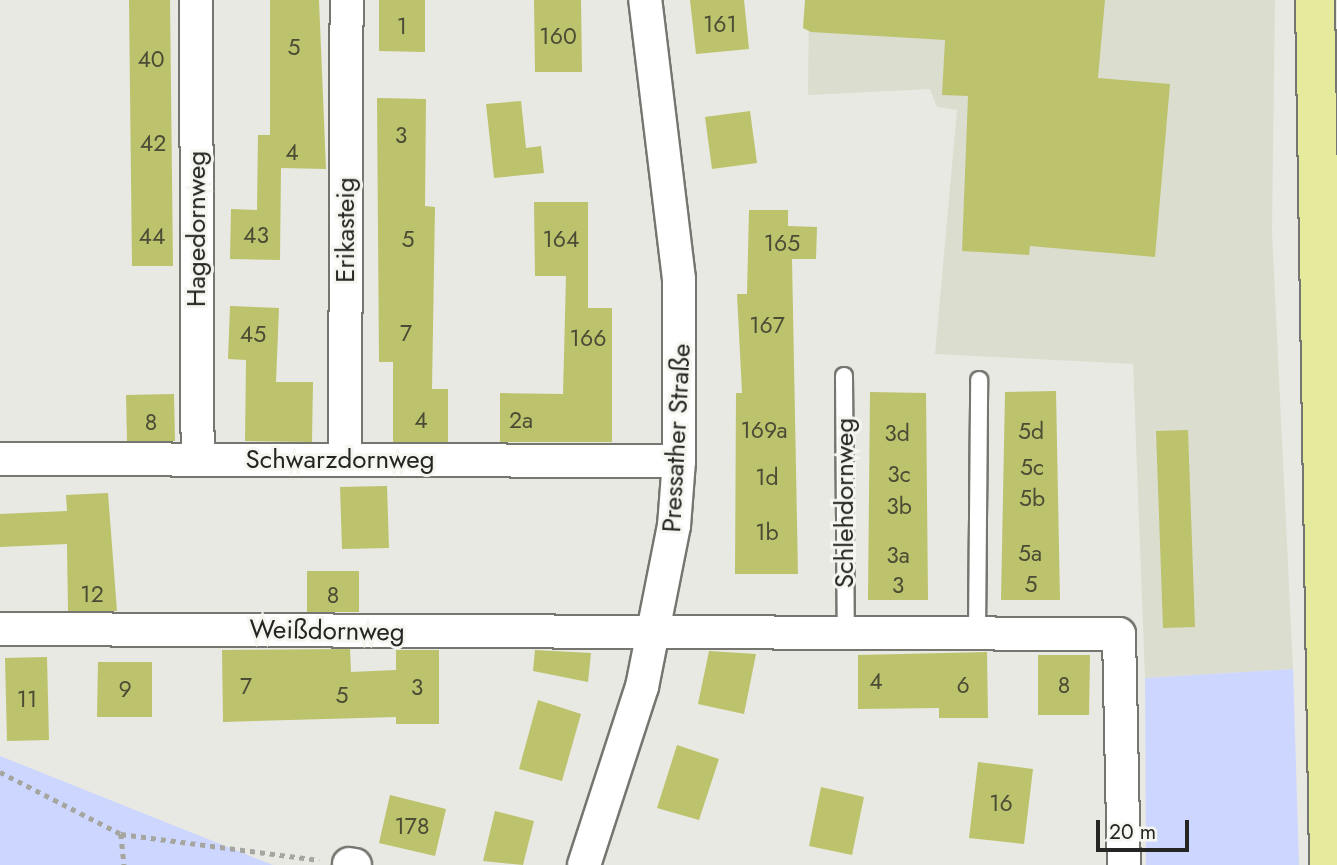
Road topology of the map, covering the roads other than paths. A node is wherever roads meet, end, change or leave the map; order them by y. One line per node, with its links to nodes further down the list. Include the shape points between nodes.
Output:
1 (196, 0): 8 (street, Hagedornweg)
2 (347, 0): 9 (street, Erikasteig)
3 (645, 0): 10 (street, Pressather Straße, via 680,279)
4 (1315, 0): 17 (main road)
5 (844, 376): 13 (lane, Schlehdornweg)
6 (979, 380): 14 (lane)
7 (0, 459): 8 (street, Schwarzdornweg)
8 (198, 459): 9 (street, Schwarzdornweg)
9 (345, 460): 10 (street, Schwarzdornweg)
10 (679, 461): 12 (street, Pressather Straße)
11 (0, 629): 12 (street, Weißdornweg)
12 (655, 629): 13 (street); 15 (street, Pressather Straße, via 642,687)
13 (846, 631): 14 (street)
14 (977, 633): 16 (street, via 1119,634)
15 (584, 865)
16 (1124, 865)
17 (1329, 865)

